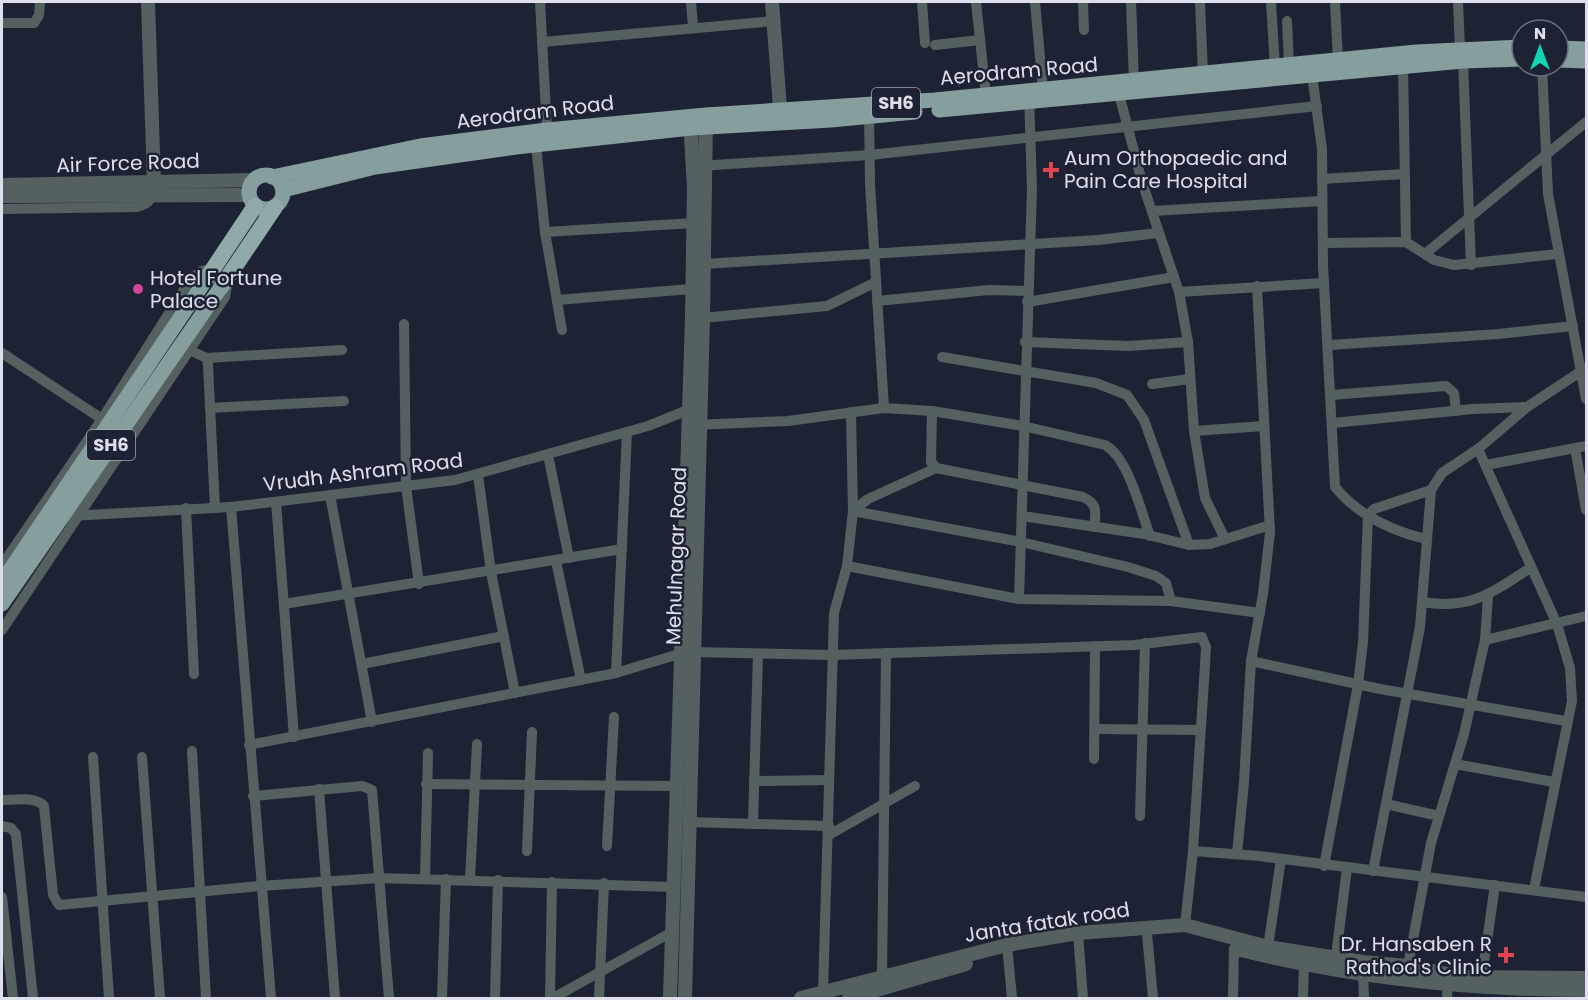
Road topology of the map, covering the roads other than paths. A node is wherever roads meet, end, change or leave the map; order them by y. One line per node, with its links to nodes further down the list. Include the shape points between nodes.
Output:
1 (40, 2): 17 (street, via 34,23)
2 (148, 2): 56 (street)
3 (540, 2): 21 (street)
4 (691, 2): 18 (street)
5 (772, 2): 15 (street)
6 (922, 2): 20 (street, via 930,44)
7 (976, 2): 20 (street)
8 (1035, 2): 38 (street)
9 (1083, 2): 19 (street)
10 (1131, 2): 35 (street)
11 (1200, 2): 32 (street)
12 (1271, 2): 30 (street)
13 (1335, 2): 27 (street)
14 (1458, 2): 25 (street)
15 (774, 21): 18 (street); 41 (street)
16 (1287, 21): 30 (street)
17 (2, 23)
18 (693, 27): 21 (street)
19 (1084, 30)
20 (980, 40): 37 (street)
21 (542, 42): 45 (street)
22 (1570, 48): 24 (main road)
23 (1510, 49): 25 (main road, Aerodram Road / SH6)
24 (1587, 49)
25 (1461, 54): 26 (main road, Aerodram Road / SH6); 27 (main road, Aerodram Road / SH6); 31 (main road, Aerodram Road / SH6); 64 (street)
26 (1510, 58)
27 (1338, 60): 30 (main road, Aerodram Road / SH6)
28 (1570, 60): 29 (main road)
29 (1587, 61)
30 (1282, 66): 32 (main road, Aerodram Road / SH6)
31 (1402, 66): 33 (main road, Aerodram Road / SH6); 51 (street)
32 (1203, 74): 35 (main road, Aerodram Road / SH6)
33 (1312, 75): 36 (main road, Aerodram Road / SH6); 39 (street)
34 (1542, 78): 49 (street)
35 (1134, 81): 38 (main road, Aerodram Road / SH6)
36 (1119, 94): 38 (main road, Aerodram Road / SH6); 44 (street)
37 (986, 95): 38 (main road, Aerodram Road / SH6); 40 (main road, Aerodram Road / SH6)
38 (1034, 95): 40 (main road, Aerodram Road / SH6); 46 (street)
39 (1317, 106): 44 (street); 53 (street)
40 (869, 111): 41 (main road, Aerodram Road / SH6); 48 (street)
41 (780, 117): 42 (main road, Aerodram Road / SH6)
42 (698, 122): 45 (main road, Aerodram Road / SH6); 47 (main road, Aerodram Road / SH6); 50 (street, Mehulnagar Road)
43 (1587, 122): 49 (street)
44 (1128, 127): 46 (street); 63 (street)
45 (547, 130): 52 (main road, Aerodram Road / SH6, via 420,146)
46 (1031, 137): 48 (street); 70 (street)
47 (536, 145): 57 (main road, Aerodram Road / SH6, via 375,167); 66 (street)
48 (870, 155): 50 (street); 71 (street)
49 (1544, 157): 64 (street); 73 (street)
50 (700, 166): 65 (street, Mehulnagar Road); 74 (street, Mehulnagar Road)
51 (1404, 174): 53 (street); 68 (street)
52 (272, 177): 54 (main road, SH6, via 264,175); 57 (main road)
53 (1322, 179): 60 (street)
54 (255, 180): 56 (street, Air Force Road); 59 (main road, SH6)
55 (2, 185): 56 (street, Air Force Road)
56 (153, 188): 58 (street, Air Force Road); 59 (street, Air Force Road); 62 (street, via 152,199 137,207)
57 (283, 190): 61 (main road, SH6, via 280,203)
58 (2, 196)
59 (252, 200): 61 (main road, via 268,209); 77 (highway, SH6)
60 (1322, 201): 63 (street); 69 (street)
61 (274, 207): 77 (highway, SH6)
62 (2, 209)
63 (1152, 211): 67 (street)
64 (1469, 219): 72 (street); 75 (street)
65 (694, 222): 66 (street); 81 (street, Mehulnagar Road)
66 (545, 232): 84 (street)
67 (1158, 233): 70 (street); 76 (street)
68 (1406, 242): 69 (street); 72 (street)
69 (1323, 243): 79 (street)
70 (1029, 244): 71 (street); 83 (street)
71 (874, 253): 74 (street); 78 (street)
72 (1426, 253): 75 (street, via 1443,264)
73 (1558, 254): 75 (street); 88 (street)
74 (704, 264): 86 (street, Mehulnagar Road)
75 (1471, 265)
76 (1174, 277): 82 (street); 83 (street)
77 (217, 278): 93 (street, via 225,297); 112 (street, via 201,271 190,280); 154 (main road, SH6, bridge); 161 (main road, SH6, bridge)
78 (876, 282): 85 (street); 86 (street, via 827,306)
79 (1324, 283): 80 (street); 92 (street)
80 (1257, 286): 82 (street); 116 (street)
81 (691, 289): 84 (street); 108 (street, Mehulnagar Road)
82 (1179, 292): 91 (street)
83 (1027, 296): 85 (street, via 989,290); 90 (street)
84 (557, 300): 89 (street)
85 (877, 301): 107 (street)
86 (703, 318): 114 (street, Mehulnagar Road)
87 (404, 324): 125 (street)
88 (1573, 326): 92 (street); 98 (street)
89 (562, 330)
90 (1025, 342): 91 (street, via 1128,346); 99 (street)
91 (1188, 342): 100 (street)
92 (1329, 345): 102 (street)
93 (189, 350): 97 (street); 136 (street)
94 (342, 350): 97 (street)
95 (2, 352): 112 (street)
96 (942, 357): 99 (street)
97 (207, 358): 106 (street)
98 (1584, 369): 103 (street); 105 (street)
99 (1024, 370): 115 (street); 146 (street, via 1096,383 1116,389 1134,402)
100 (1191, 379): 101 (street); 117 (street)
101 (1152, 384)
102 (1331, 395): 110 (street, via 1446,386 1454,393); 113 (street)
103 (1587, 399)
104 (344, 401): 106 (street)
105 (1527, 407): 110 (street); 120 (street)
106 (210, 408): 133 (street)
107 (884, 408): 109 (street); 111 (street)
108 (688, 410): 114 (street, Mehulnagar Road); 118 (street, Vrudh Ashram Road)
109 (932, 411): 115 (street); 123 (street, via 931,462)
110 (1456, 411): 113 (street)
111 (851, 412): 114 (street, via 788,421); 135 (street)
112 (102, 419): 139 (street)
113 (1333, 423): 137 (street, via 1335,487)
114 (693, 425): 171 (street, Mehulnagar Road)
115 (1023, 426): 126 (street); 142 (street, via 1112,448 1121,459)
116 (1264, 426): 117 (street); 140 (street)
117 (1194, 430): 143 (street, via 1205,498)
118 (627, 432): 121 (street, Vrudh Ashram Road); 147 (street)
119 (1581, 447): 122 (street); 129 (street)
120 (1478, 449): 122 (street); 127 (street, via 1442,473)
121 (548, 455): 124 (street, Vrudh Ashram Road); 148 (street)
122 (1486, 465): 152 (street)
123 (936, 468): 126 (street); 135 (street, via 868,499)
124 (478, 475): 125 (street, Vrudh Ashram Road); 153 (street)
125 (406, 486): 128 (street, Vrudh Ashram Road); 155 (street)
126 (1022, 486): 138 (street); 141 (street, via 1092,501 1096,508)
127 (1431, 490): 137 (street, via 1374,509); 144 (street)
128 (330, 495): 130 (street, Vrudh Ashram Road); 156 (street)
129 (1585, 497): 134 (street)
130 (276, 501): 131 (street, Vrudh Ashram Road); 162 (street)
131 (231, 507): 133 (street, Vrudh Ashram Road); 193 (street)
132 (186, 508): 133 (street, Vrudh Ashram Road); 136 (street, Vrudh Ashram Road); 178 (street)
133 (215, 508)
134 (1587, 510)
135 (853, 511): 145 (street); 151 (street)
136 (81, 514): 139 (street, Vrudh Ashram Road); 166 (street)
137 (1368, 515): 144 (street, via 1399,532); 180 (street)
138 (1022, 516): 141 (street); 145 (street)
139 (34, 518): 150 (street)
140 (1270, 525): 143 (street); 163 (street)
141 (1094, 527): 142 (street)
142 (1150, 536): 146 (street)
143 (1225, 539): 146 (street)
144 (1426, 539): 160 (street)
145 (1021, 542): 158 (street); 159 (street, via 1156,576 1166,582)
146 (1189, 545)
147 (622, 549): 148 (street); 177 (street)
148 (569, 558): 149 (street)
149 (556, 561): 153 (street); 179 (street)
150 (2, 565)
151 (847, 566): 158 (street); 174 (street, via 834,613)
152 (1530, 568): 157 (street); 165 (street)
153 (492, 572): 155 (street); 167 (street)
154 (2, 582)
155 (419, 584): 156 (street)
156 (348, 596): 162 (street); 176 (street)
157 (1488, 596): 160 (street, via 1451,606); 168 (street)
158 (1019, 599): 159 (street)
159 (1171, 601): 163 (street)
160 (1422, 602): 182 (street)
161 (2, 604)
162 (284, 604): 191 (street)
163 (1260, 613): 175 (street)
164 (1587, 616): 165 (street)
165 (1557, 624): 168 (street); 185 (street, via 1572,686)
166 (2, 630)
167 (504, 636): 176 (street); 181 (street)
168 (1485, 640): 183 (street)
169 (1145, 643): 170 (street); 188 (street); 189 (street, via 1196,637 1205,640)
170 (1095, 646): 172 (street); 187 (street)
171 (686, 653): 173 (street); 177 (street); 206 (street, Mehulnagar Road); 216 (street, Mehulnagar Road)
172 (885, 653): 174 (street); 212 (street)
173 (758, 654): 174 (street); 201 (street)
174 (832, 655): 200 (street)
175 (1251, 661): 180 (street); 223 (street)
176 (362, 664): 186 (street)
177 (616, 673): 179 (street)
178 (194, 674)
179 (580, 680): 181 (street)
180 (1358, 685): 182 (street); 225 (street)
181 (515, 693): 186 (street)
182 (1407, 694): 183 (street); 213 (street)
183 (1469, 705): 185 (street); 199 (street)
184 (614, 717): 208 (street)
185 (1566, 721): 202 (street)
186 (372, 722): 191 (street)
187 (1095, 729): 188 (street); 198 (street)
188 (1142, 729): 189 (street); 214 (street)
189 (1200, 730): 222 (street)
190 (532, 732): 205 (street)
191 (294, 737): 193 (street)
192 (477, 744): 204 (street)
193 (249, 745): 210 (street)
194 (192, 751): 242 (street)
195 (428, 753): 203 (street)
196 (93, 757): 246 (street)
197 (142, 758): 244 (street)
198 (1094, 759)
199 (1455, 764): 202 (street); 215 (street)
200 (829, 780): 201 (street); 219 (street)
201 (754, 781): 217 (street)
202 (1554, 782): 240 (street)
203 (426, 784): 204 (street); 230 (street)
204 (475, 784): 205 (street); 232 (street)
205 (530, 786): 208 (street); 221 (street)
206 (676, 786): 208 (street); 239 (street, Mehulnagar Road)
207 (915, 786): 212 (street)
208 (610, 788): 220 (street)
209 (319, 789): 210 (street); 229 (street, via 362,786 372,790); 234 (street)
210 (253, 796): 238 (street)
211 (2, 800): 246 (street, via 33,800 44,806 55,901 66,906)
212 (884, 803): 219 (street); 261 (street)
213 (1386, 804): 215 (street); 227 (street)
214 (1140, 816)
215 (1439, 816): 228 (street)
216 (689, 822): 217 (street); 282 (street, Mehulnagar Road)
217 (753, 824): 219 (street)
218 (2, 826): 241 (street, via 11,828 15,834)
219 (829, 831): 266 (street)
220 (607, 846)
221 (527, 851)
222 (1193, 851): 223 (street); 247 (street)
223 (1237, 854): 224 (street)
224 (1281, 859): 225 (street); 253 (street)
225 (1324, 866): 226 (street)
226 (1347, 868): 227 (street); 254 (street)
227 (1373, 871): 228 (street)
228 (1425, 877): 237 (street); 258 (street)
229 (379, 878): 230 (street); 234 (street); 276 (street)
230 (425, 879): 231 (street)
231 (446, 879): 232 (street); 277 (street)
232 (470, 879): 233 (street)
233 (498, 880): 235 (street); 278 (street)
234 (326, 881): 238 (street); 275 (street)
235 (552, 882): 236 (street); 279 (street)
236 (604, 883): 239 (street); 259 (street)
237 (1495, 885): 240 (street); 263 (street)
238 (260, 886): 242 (street); 274 (street)
239 (673, 887): 248 (street, Mehulnagar Road)
240 (1534, 889): 245 (street)
241 (22, 892): 243 (street); 255 (street)
242 (200, 892): 244 (street); 273 (street)
243 (2, 896): 257 (street)
244 (152, 897): 246 (street); 272 (street)
245 (1587, 897)
246 (102, 902): 271 (street)
247 (1185, 925): 250 (street, Janta fatak road); 253 (street, Janta fatak road)
248 (672, 932): 259 (street); 281 (street, Mehulnagar Road)
249 (1147, 934): 250 (street); 251 (street, via 1201,937); 286 (street)
250 (1078, 937): 252 (street, Janta fatak road); 285 (street)
251 (1234, 948): 253 (street); 287 (street)
252 (1008, 949): 261 (street, Janta fatak road); 267 (street); 284 (street)
253 (1268, 952): 254 (street, Janta fatak road); 256 (street)
254 (1336, 956): 258 (street, Janta fatak road)
255 (29, 963): 257 (street); 270 (street)
256 (1304, 964): 260 (street); 288 (street)
257 (5, 966): 269 (street)
258 (1408, 966): 264 (street, Janta fatak road)
259 (600, 971): 279 (street); 280 (street)
260 (1363, 973): 264 (street); 289 (street)
261 (882, 976): 267 (street, Janta fatak road)
262 (1587, 978): 263 (street, Janta fatak road)
263 (1481, 983): 264 (street, Janta fatak road); 268 (street)
264 (1447, 986)
265 (1587, 991): 268 (street); 290 (street)
266 (823, 993): 267 (street, Janta fatak road); 283 (street, Janta fatak road)
267 (855, 994)
268 (1517, 994)
269 (13, 999)
270 (33, 999)
271 (109, 999)
272 (160, 999)
273 (206, 999)
274 (271, 999)
275 (335, 999)
276 (389, 999)
277 (442, 999)
278 (495, 999)
279 (552, 999)
280 (598, 999)
281 (670, 999)
282 (685, 999)
283 (801, 999)
284 (1012, 999)
285 (1083, 999)
286 (1153, 999)
287 (1233, 999)
288 (1303, 999)
289 (1364, 999)
290 (1586, 999)

